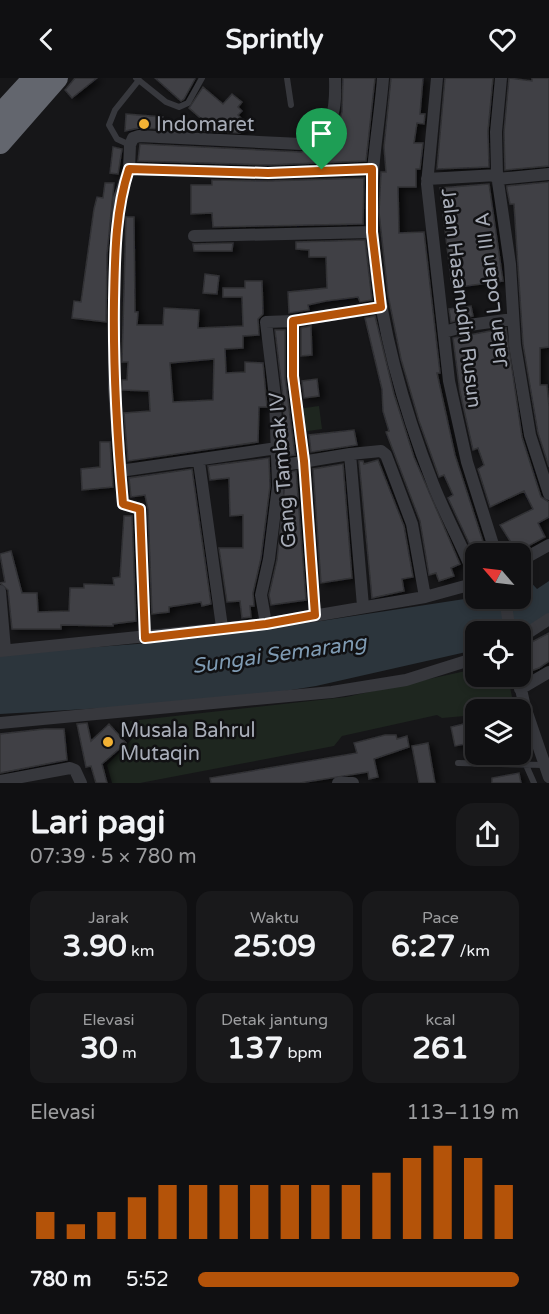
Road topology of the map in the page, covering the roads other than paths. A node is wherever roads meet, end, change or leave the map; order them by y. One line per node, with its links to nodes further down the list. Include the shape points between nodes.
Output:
1 (57, 78): 12 (highway)
2 (202, 78): 9 (lane, via 188,103 179,107 166,102)
3 (287, 78): 10 (lane)
4 (335, 78): 13 (street, via 336,103 330,123 321,134 301,144 139,136)
5 (383, 78): 15 (street)
6 (437, 78): 18 (street, Jalan Hasanudin Rusun)
7 (501, 78): 17 (street, Jalan Lodan III A)
8 (32, 79): 11 (highway)
9 (137, 79): 13 (lane, via 115,110 110,125 117,139)
10 (291, 105)
11 (0, 115)
12 (0, 143)
13 (130, 145): 14 (street)
14 (129, 169): 15 (street, via 268,173); 30 (street, via 119,198 115,255 114,388)
15 (372, 169): 19 (street)
16 (549, 174): 17 (street)
17 (497, 177): 18 (street); 22 (street, Jalan Lodan III A, via 510,264)
18 (428, 179): 24 (street, Jalan Hasanudin Rusun)
19 (372, 232): 20 (street); 21 (street)
20 (194, 236)
21 (381, 307): 23 (street); 35 (street, via 418,442)
22 (513, 319): 24 (street); 31 (street, Jalan Lodan III A, via 530,435)
23 (293, 321): 25 (street, Gang Tambak IV, via 266,322); 27 (street, Gang Tambak IV, via 293,376)
24 (444, 332): 32 (street, Jalan Hasanudin Rusun, via 449,381 467,462)
25 (277, 448): 28 (street); 29 (street, Gang Tambak IV)
26 (350, 454): 27 (street); 38 (street, via 381,451 386,455 412,524); 39 (street)
27 (304, 461): 29 (street); 40 (street, Gang Tambak IV)
28 (200, 462): 30 (street); 43 (street)
29 (278, 466): 42 (street, Gang Tambak IV, via 269,559 261,595)
30 (120, 471): 45 (street, via 124,506 140,509)
31 (549, 494)
32 (493, 543)
33 (549, 546): 34 (street)
34 (531, 555)
35 (465, 556)
36 (465, 584): 38 (street)
37 (0, 591): 46 (street)
38 (425, 597): 39 (street)
39 (363, 606): 40 (street)
40 (315, 615): 42 (street)
41 (549, 620): 44 (street)
42 (266, 624): 43 (street)
43 (222, 627): 45 (street)
44 (531, 631)
45 (145, 638): 46 (street)
46 (3, 650)
47 (465, 661): 51 (street, via 406,680 332,692)
48 (549, 672): 49 (street)
49 (531, 679)
50 (520, 687): 55 (street)
51 (0, 723)
52 (458, 763): 53 (lane)
53 (465, 763)
54 (526, 765): 55 (lane); 60 (lane)
55 (547, 771)
56 (0, 781): 57 (street, via 70,768)
57 (81, 783)
58 (339, 783): 59 (street)
59 (353, 783)
60 (534, 783)

